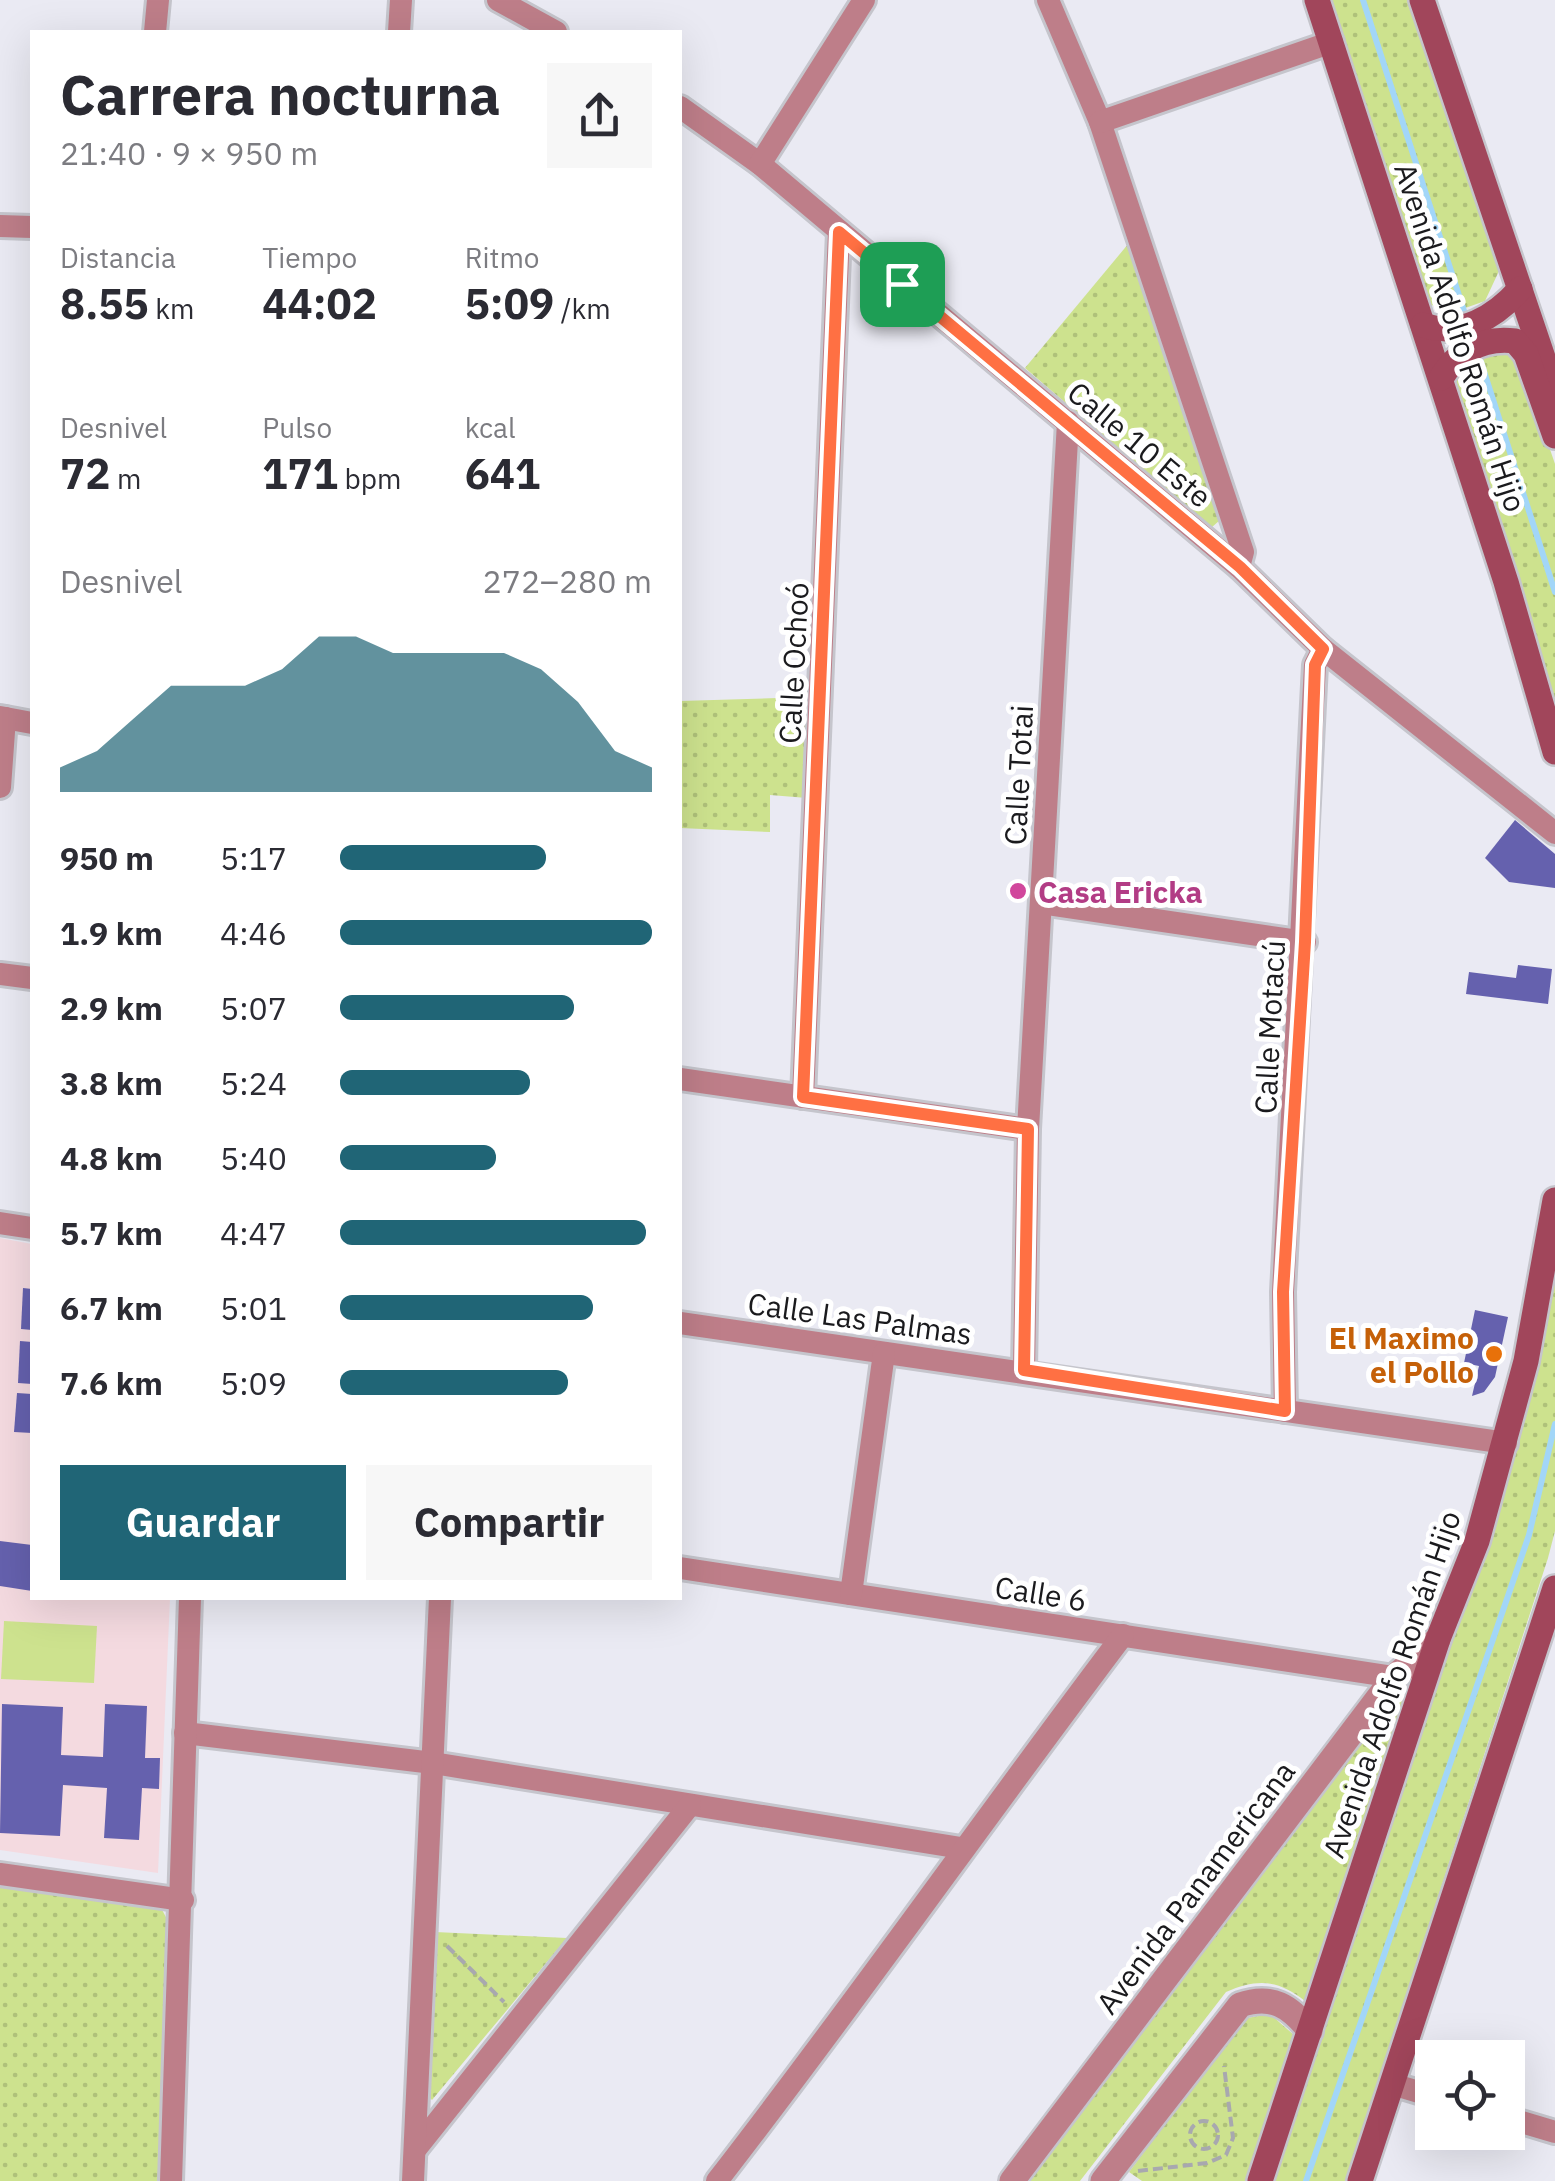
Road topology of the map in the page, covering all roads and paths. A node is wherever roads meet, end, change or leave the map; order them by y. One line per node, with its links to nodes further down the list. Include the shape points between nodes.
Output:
1 (158, 0): 8 (street)
2 (401, 0): 9 (street)
3 (498, 0): 10 (street)
4 (864, 0): 14 (street)
5 (1048, 0): 13 (street)
6 (1317, 0): 11 (main road, Avenida Adolfo Román Hijo)
7 (1422, 0): 18 (main road)
8 (156, 30)
9 (399, 30)
10 (552, 30)
11 (1332, 42): 13 (street); 19 (main road, Avenida Adolfo Román Hijo)
12 (682, 108): 14 (street, Calle 10 Este)
13 (1100, 122): 24 (street, via 1243,552)
14 (760, 164): 17 (street, Calle 10 Este)
15 (0, 226): 16 (street)
16 (30, 228)
17 (839, 232): 22 (street, Calle 10 Este); 36 (street, Calle Ochoó)
18 (1512, 298): 19 (main road, via 1475,324); 21 (main road)
19 (1430, 328): 20 (main road, Avenida Adolfo Román Hijo)
20 (1445, 372): 23 (main road, via 1482,342 1514,342 1526,354); 28 (main road, Avenida Adolfo Román Hijo)
21 (1555, 393)
22 (1068, 422): 24 (street, Calle 10 Este); 31 (street, Calle Totai)
23 (1555, 436)
24 (1240, 567): 25 (street, Calle 10 Este)
25 (1323, 649): 30 (street, Calle 10 Este); 32 (street, Calle Motacú, via 1315,665)
26 (2, 717): 27 (street); 29 (street)
27 (30, 722)
28 (1555, 752)
29 (0, 786)
30 (1555, 833)
31 (1041, 903): 32 (street); 37 (street, Calle Totai)
32 (1305, 942): 45 (street, Calle Motacú, via 1283,1292)
33 (0, 974): 34 (street)
34 (30, 978)
35 (682, 1080): 36 (street)
36 (803, 1097): 37 (street)
37 (1028, 1129): 44 (street, Calle Totai)
38 (1555, 1200): 41 (main road, Avenida Adolfo Román Hijo)
39 (0, 1223): 40 (street)
40 (30, 1228)
41 (1553, 1237): 46 (main road, Avenida Adolfo Román Hijo)
42 (682, 1322): 43 (street, Calle Las Palmas)
43 (884, 1353): 44 (street, Calle Las Palmas); 49 (street)
44 (1024, 1370): 45 (street, Calle Las Palmas)
45 (1285, 1411): 46 (street, Calle Las Palmas)
46 (1506, 1443): 54 (main road, Avenida Adolfo Román Hijo, via 1478,1541)
47 (682, 1568): 49 (street, Calle 6)
48 (1555, 1588): 52 (main road)
49 (851, 1594): 53 (street, Calle 6)
50 (190, 1600): 56 (street)
51 (440, 1600): 57 (street)
52 (1549, 1631): 66 (main road)
53 (1123, 1636): 55 (street, Calle 6); 59 (street)
54 (1438, 1639): 55 (street, Avenida Panamericana); 64 (main road, Avenida Adolfo Román Hijo)
55 (1394, 1677): 76 (street, Avenida Panamericana)
56 (185, 1733): 57 (street); 61 (street)
57 (433, 1763): 58 (street); 62 (street)
58 (690, 1805): 59 (street); 63 (street)
59 (961, 1848): 75 (street, via 834,2030)
60 (0, 1874): 61 (street)
61 (182, 1900): 73 (street)
62 (426, 1925): 63 (path); 71 (street)
63 (518, 2016): 71 (street)
64 (1310, 2032): 65 (street, via 1286,2006 1253,2000 1240,2005); 77 (main road, Avenida Adolfo Román Hijo)
65 (1208, 2041): 72 (street); 72 (path, via 1221,2049 1233,2138 1226,2155 1208,2163)
66 (1392, 2084): 67 (street); 78 (main road)
67 (1415, 2091)
68 (1525, 2123): 69 (street)
69 (1555, 2132)
70 (1218, 2136): 70 (path, via 1205,2122 1193,2126 1190,2136 1202,2149)
71 (415, 2150): 74 (street)
72 (1110, 2172)
73 (171, 2181)
74 (413, 2181)
75 (717, 2181)
76 (1012, 2181)
77 (1260, 2181)
78 (1360, 2181)

